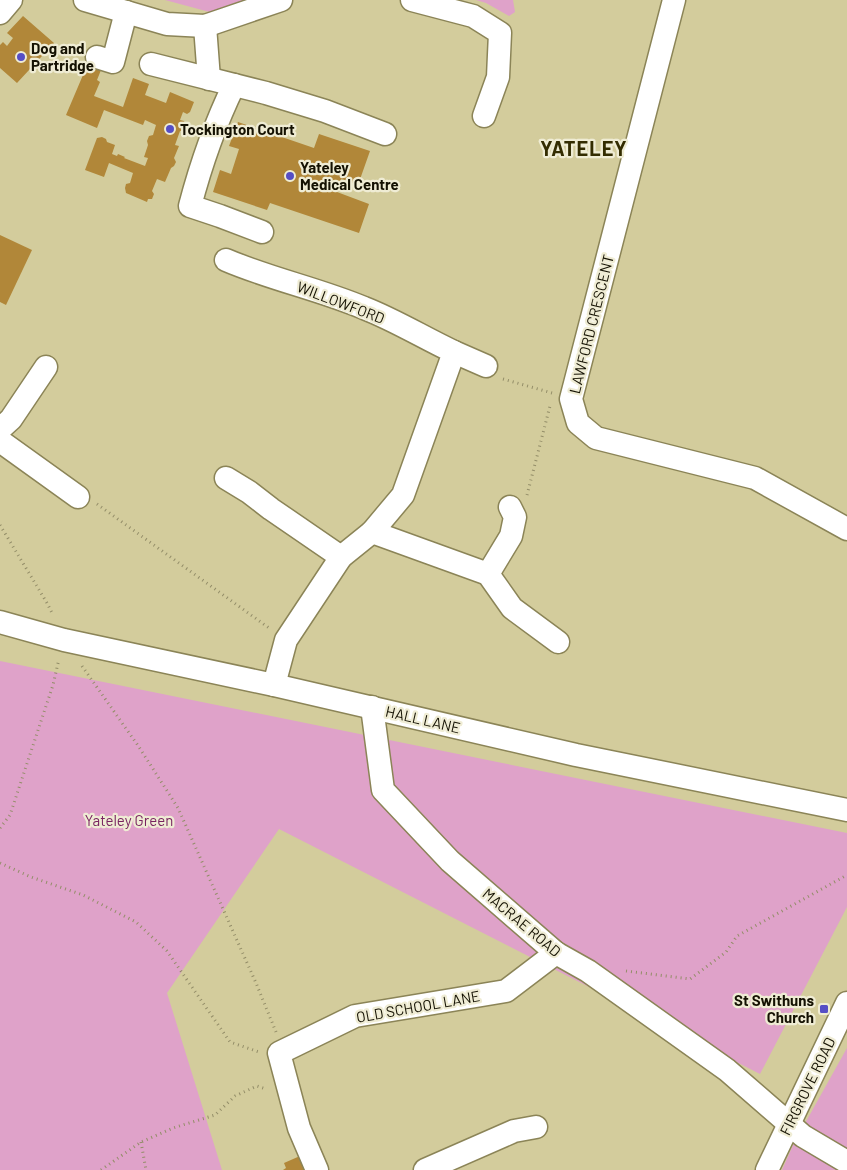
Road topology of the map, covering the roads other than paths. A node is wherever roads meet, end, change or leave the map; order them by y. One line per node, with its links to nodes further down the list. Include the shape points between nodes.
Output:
1 (85, 0): 5 (street)
2 (281, 0): 6 (street)
3 (412, 0): 11 (street, via 473,16 500,33 498,77)
4 (674, 0): 23 (street, LAWFORD CRESCENT, via 562,396 578,423 596,438 755,478)
5 (126, 12): 6 (street, via 168,24); 7 (street, via 113,62)
6 (205, 26): 9 (street)
7 (97, 57)
8 (151, 64): 9 (street)
9 (209, 79): 10 (street)
10 (234, 84): 12 (street, via 325,111); 13 (street, via 220,112 190,206)
11 (484, 116)
12 (385, 134)
13 (262, 232)
14 (226, 260): 15 (street, WILLOWFORD, via 365,308)
15 (454, 352): 16 (street, WILLOWFORD); 24 (street, via 403,494)
16 (486, 366)
17 (46, 367): 18 (street, via 15,413)
18 (0, 428)
19 (0, 441): 21 (street)
20 (226, 478): 25 (street)
21 (78, 497)
22 (513, 512): 26 (street, via 510,536)
23 (847, 529)
24 (372, 532): 25 (street); 26 (street)
25 (341, 557): 29 (street, via 286,640)
26 (488, 574): 28 (street, via 512,608)
27 (0, 622): 29 (street, HALL LANE, via 64,640)
28 (558, 642)
29 (274, 685): 30 (street, HALL LANE)
30 (372, 707): 31 (street, HALL LANE, via 576,755); 32 (street, MACRAE ROAD, via 383,790 450,861)
31 (847, 810)
32 (556, 953): 34 (street, MACRAE ROAD, via 588,971 727,1070); 37 (street, OLD SCHOOL LANE, via 506,991 355,1016 282,1052 299,1128)
33 (847, 1003): 34 (street, FIRGROVE ROAD)
34 (788, 1124): 36 (street, MACRAE ROAD); 39 (street, FIRGROVE ROAD)
35 (536, 1127): 38 (street, via 514,1131)
36 (847, 1162)
37 (317, 1170)
38 (425, 1170)
39 (767, 1170)

